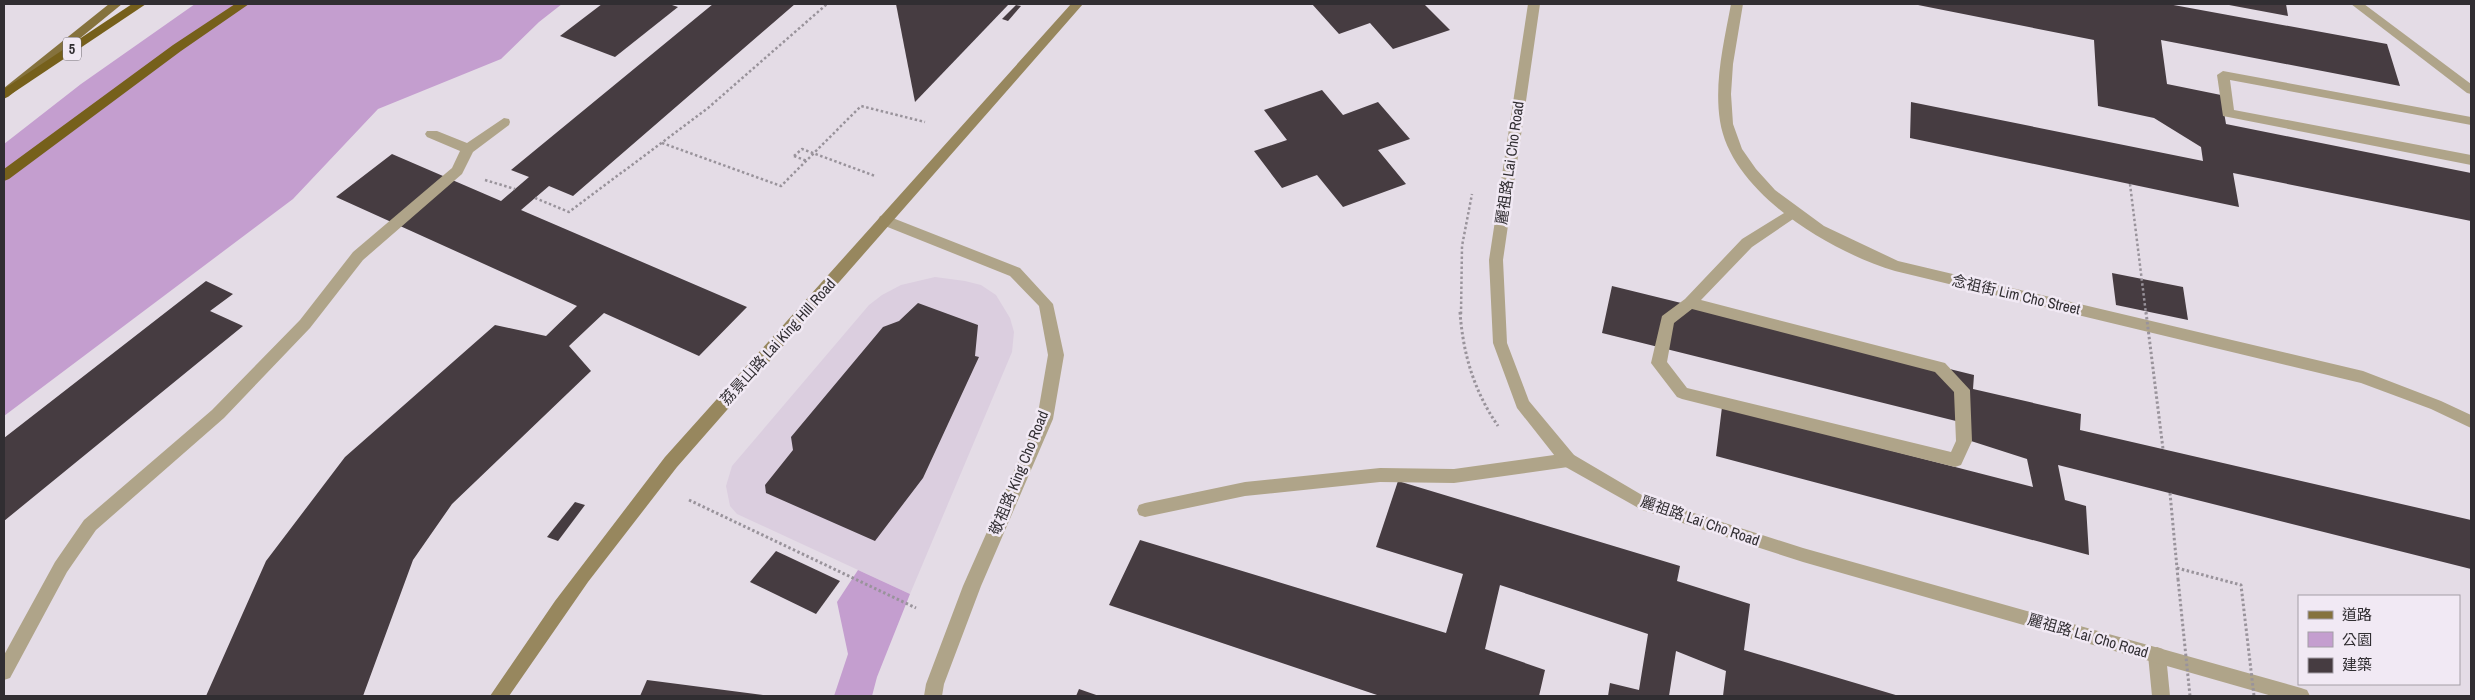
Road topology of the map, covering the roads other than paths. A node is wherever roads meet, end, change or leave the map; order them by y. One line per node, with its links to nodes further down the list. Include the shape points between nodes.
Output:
1 (116, 4): 9 (main road)
2 (140, 4): 9 (highway, 5)
3 (243, 4): 15 (highway, via 177,48)
4 (1077, 4): 17 (main road, 荔景山路 Lai King Hill Road)
5 (1534, 4): 20 (street, 麗祖路 Lai Cho Road, via 1496,260 1500,343 1522,404)
6 (1737, 4): 16 (street, 念祖街 Lim Cho Street, via 1725,85 1727,125 1733,143 1756,178)
7 (2357, 4): 8 (street)
8 (2471, 90)
9 (4, 94)
10 (2471, 121): 14 (street, via 2222,75 2228,112)
11 (504, 122): 13 (street)
12 (432, 134): 13 (street)
13 (468, 149): 23 (street, via 457,171 358,256 305,324 218,414 90,525 61,567)
14 (2471, 160)
15 (4, 176)
16 (1794, 212): 18 (street, via 1746,243); 19 (street, 念祖街 Lim Cho Street, via 1845,244 1895,266 2363,377)
17 (885, 220): 25 (main road, 荔景山路 Lai King Hill Road, via 659,477 600,551); 26 (street, 敬祖路 King Cho Road, via 1015,272 1046,304 1056,355 1044,419 972,586 934,684)
18 (1690, 302): 18 (street, via 1940,367 1962,390 1964,442 1955,460 1682,393 1659,363 1667,320)
19 (2471, 422)
20 (1568, 460): 21 (street, via 1454,476 1380,475 1254,488); 22 (street, 麗祖路 Lai Cho Road, via 1642,503 1803,555)
21 (1145, 510)
22 (2157, 655): 24 (street); 27 (street, 麗祖路 Lai Cho Road)
23 (4, 672)
24 (2160, 690)
25 (499, 696)
26 (933, 696)
27 (2301, 696)

